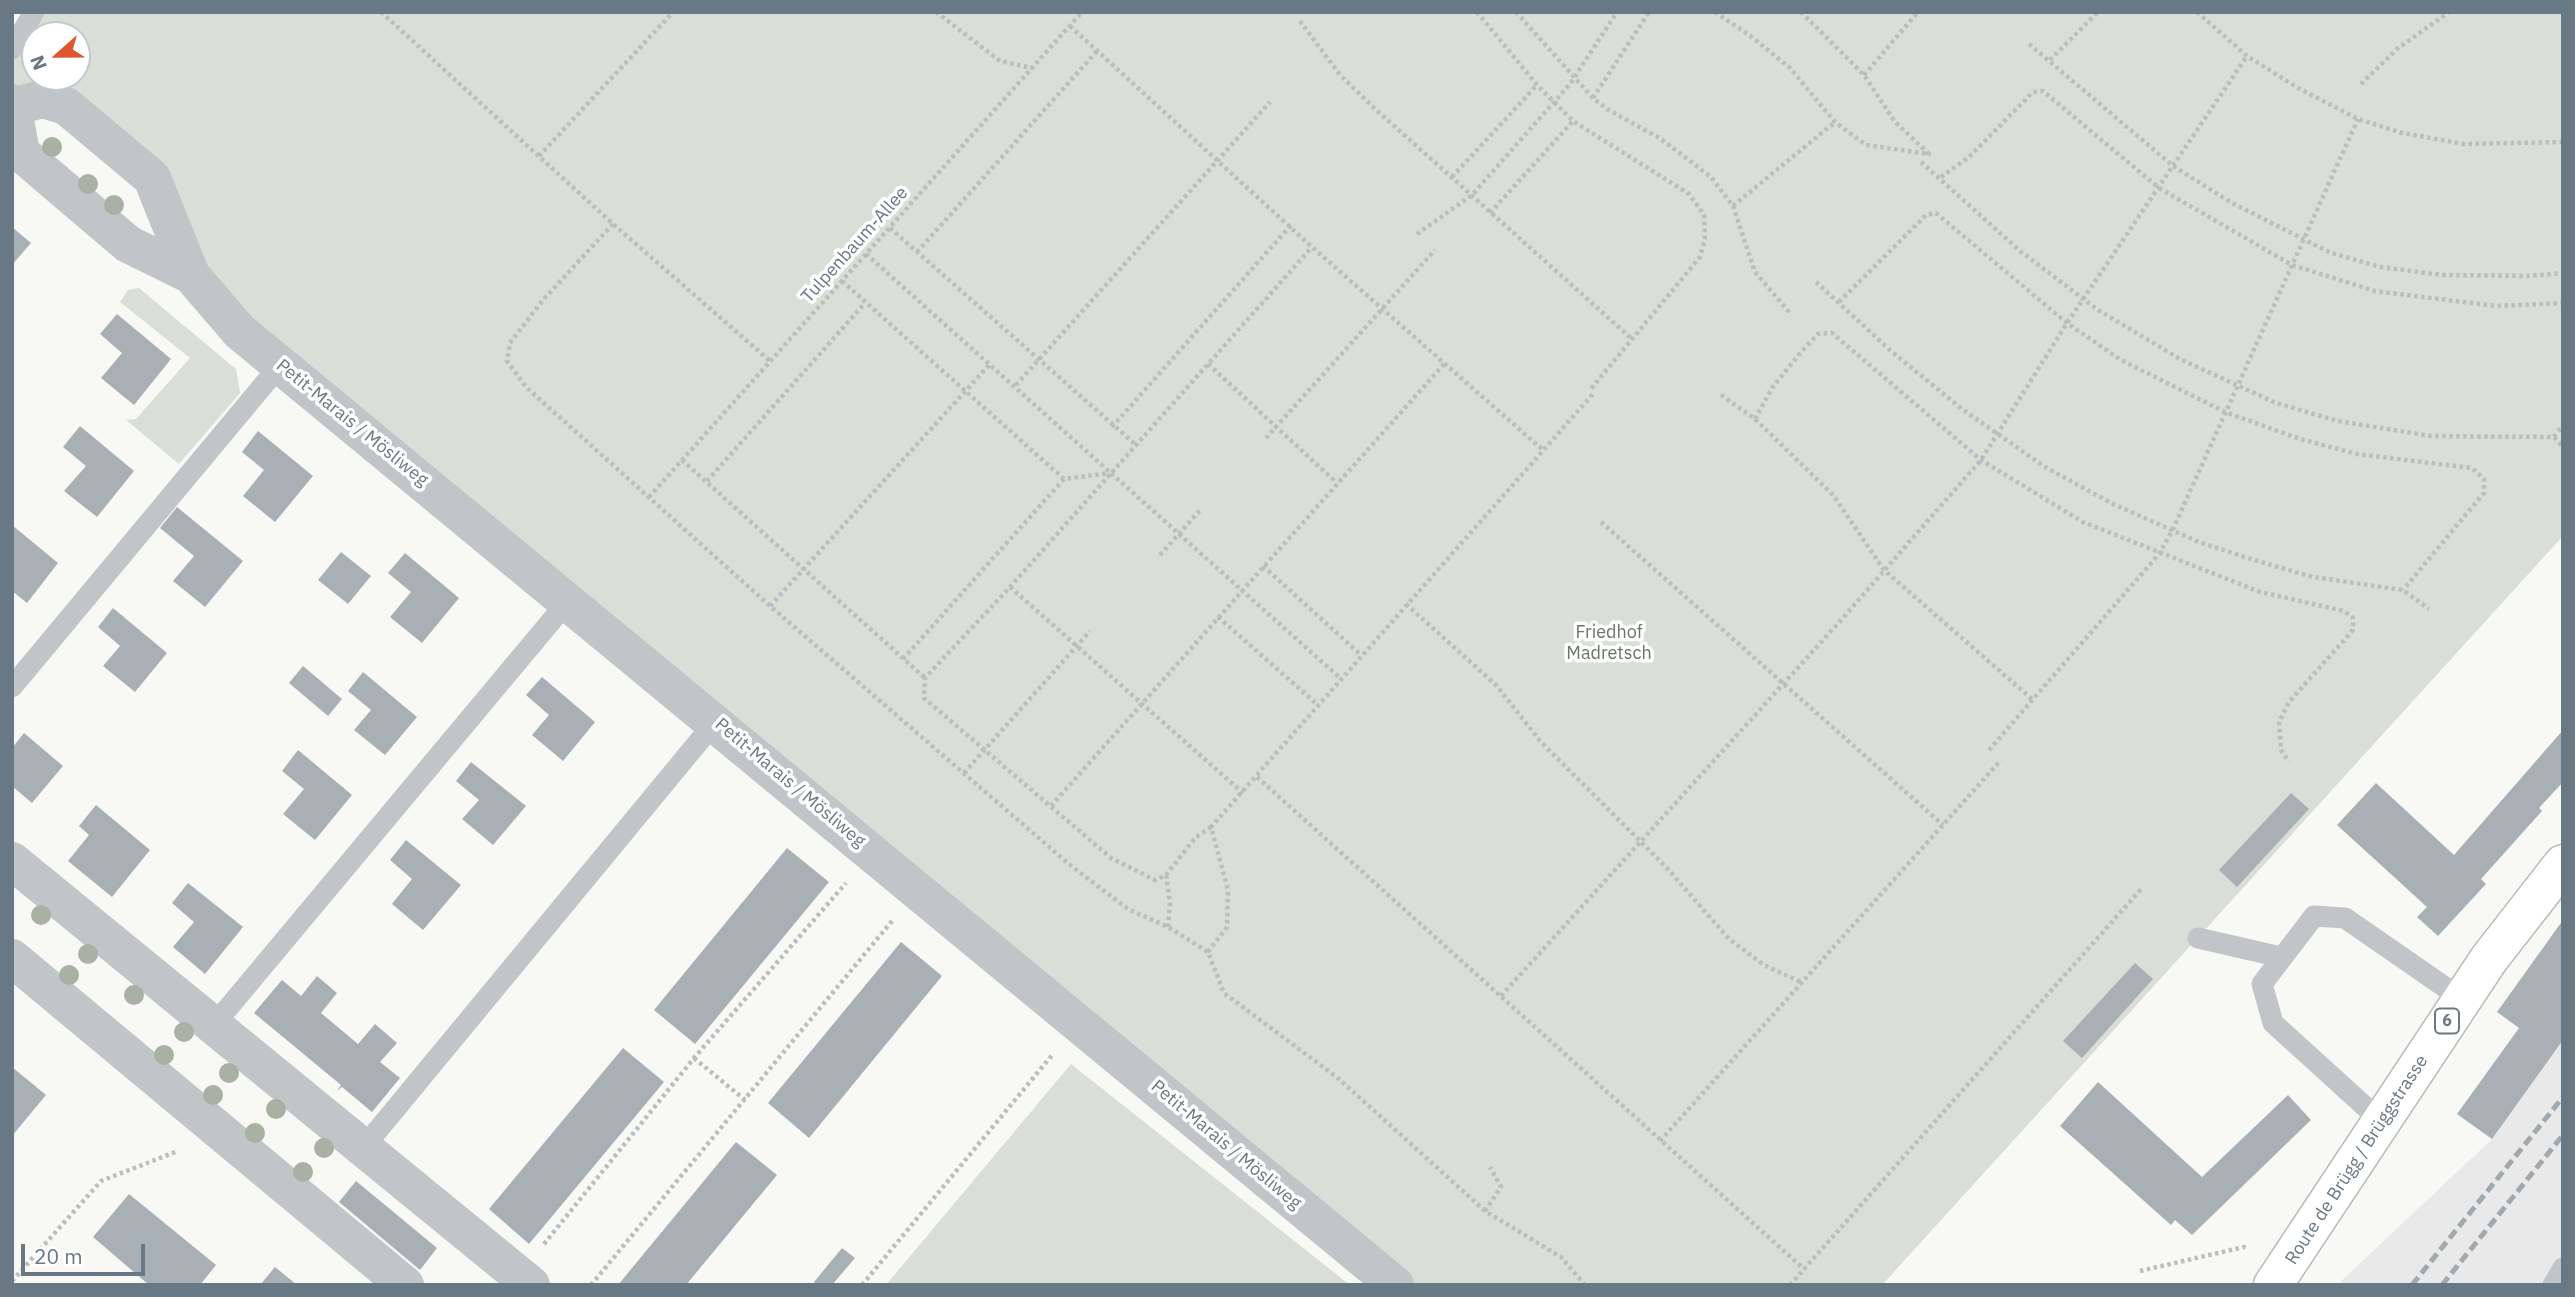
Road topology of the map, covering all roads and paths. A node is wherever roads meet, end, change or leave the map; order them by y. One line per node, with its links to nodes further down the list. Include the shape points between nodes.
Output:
1 (34, 12): 19 (lane)
2 (381, 12): 36 (path)
3 (673, 12): 36 (path)
4 (936, 12): 23 (path, via 1000,61)
5 (1082, 12): 17 (path, Tulpenbaum-Allee)
6 (1477, 12): 27 (path)
7 (1516, 12): 25 (path)
8 (1617, 12): 25 (path)
9 (1649, 12): 28 (path)
10 (1714, 12): 34 (path, via 1790,68)
11 (1801, 12): 24 (path)
12 (1918, 12): 24 (path)
13 (2098, 12): 22 (path)
14 (2197, 12): 21 (path)
15 (2449, 12): 26 (path, via 2397,48)
16 (1300, 21): 40 (path, via 1340,75)
17 (1070, 26): 20 (path); 23 (path, Tulpenbaum-Allee)
18 (2029, 44): 22 (path)
19 (12, 49)
20 (1097, 51): 37 (path); 53 (path)
21 (2247, 56): 32 (path); 39 (path)
22 (2050, 60): 39 (path)
23 (1032, 68): 48 (path, Tulpenbaum-Allee)
24 (1864, 75): 34 (path, via 1895,122 1929,154 1867,145)
25 (1574, 78): 28 (path); 30 (path)
26 (2361, 83)
27 (1537, 85): 30 (path); 40 (path)
28 (1593, 98): 44 (path, via 1661,139 1711,177)
29 (1270, 102): 37 (path)
30 (1554, 103): 33 (path); 43 (path)
31 (13, 105): 57 (street, Petit-Marais / Mösliweg, via 21,153 128,244); 57 (street, Petit-Marais / Mösliweg, via 43,99 66,106 152,178)
32 (2358, 119): 35 (path, via 2402,133 2464,144); 50 (path)
33 (1573, 121): 45 (path); 67 (path, via 1689,194 1704,215 1700,257)
34 (1835, 121): 44 (path)
35 (2563, 142)
36 (539, 156): 46 (path)
37 (1217, 159): 47 (path); 68 (path)
38 (1921, 162): 41 (path)
39 (2173, 166): 42 (path); 50 (path, via 2232,203)
40 (1452, 177): 43 (path)
41 (1941, 177): 42 (path, via 1969,157 2033,92 2043,92); 60 (path, via 2020,251)
42 (2159, 188): 55 (path); 60 (path)
43 (1472, 195): 45 (path); 49 (path)
44 (1733, 206): 65 (path, via 1755,272)
45 (1490, 213): 67 (path)
46 (613, 224): 69 (path); 95 (path, via 543,300 510,343 507,361 526,387)
47 (1291, 225): 51 (path); 82 (path)
48 (890, 228): 53 (path); 54 (path, Tulpenbaum-Allee)
49 (1417, 234)
50 (2304, 239): 55 (path); 56 (path, via 2331,253 2405,271 2454,276)
51 (1312, 247): 64 (path); 72 (path)
52 (1435, 250): 64 (path)
53 (917, 252): 68 (path)
54 (866, 254): 58 (path, Tulpenbaum-Allee); 71 (path)
55 (2292, 265): 63 (path, via 2375,290 2415,296 2496,306); 74 (path)
56 (2563, 273)
57 (191, 275): 70 (street, Petit-Marais / Mösliweg, via 239,331)
58 (842, 281): 62 (path); 69 (path, Tulpenbaum-Allee)
59 (1816, 282): 61 (path)
60 (2083, 300): 66 (path); 74 (path, via 2180,359)
61 (1839, 302): 66 (path, via 1926,215 1936,213); 83 (path, via 1962,409)
62 (865, 303): 76 (path); 93 (path)
63 (2563, 303)
64 (1382, 306): 73 (path); 80 (path)
65 (1790, 313)
66 (2067, 323): 78 (path, via 2122,360); 83 (path)
67 (1632, 339): 88 (path)
68 (1037, 360): 75 (path); 82 (path)
69 (771, 361): 89 (path, Tulpenbaum-Allee)
70 (281, 364): 108 (street, Petit-Marais / Mösliweg); 120 (lane)
71 (990, 364): 75 (path); 76 (path)
72 (1208, 364): 80 (path); 86 (path)
73 (1444, 364): 88 (path); 94 (path)
74 (2238, 384): 78 (path); 84 (path, via 2276,403 2365,425 2431,436)
75 (1016, 385): 91 (path)
76 (966, 391): 92 (path); 104 (path)
77 (1721, 395): 79 (path)
78 (2225, 412): 98 (path); 107 (path, via 2357,454 2472,468 2484,479 2484,493)
79 (1755, 419): 90 (path, via 1772,388 1801,352 1818,334 1832,333); 103 (path, via 1833,495)
80 (1276, 425): 85 (path); 94 (path)
81 (2563, 425): 84 (path)
82 (1112, 427): 86 (path)
83 (1999, 432): 90 (path); 98 (path, via 2068,479)
84 (2554, 437): 87 (path)
85 (1266, 438)
86 (1136, 445): 91 (path)
87 (2563, 447)
88 (1543, 450): 109 (path)
89 (682, 460): 93 (path); 95 (path, Tulpenbaum-Allee)
90 (1981, 460): 100 (path, via 2082,522); 103 (path)
91 (1110, 473): 92 (path); 99 (path); 105 (path)
92 (1064, 479): 116 (path)
93 (708, 481): 104 (path)
94 (1337, 483): 102 (path)
95 (649, 497): 110 (path)
96 (1202, 508): 99 (path)
97 (1601, 522): 119 (path)
98 (2173, 529): 100 (path); 107 (path, via 2199,542 2313,577)
99 (1178, 534): 101 (path); 106 (path)
100 (2159, 554): 121 (path); 128 (path, via 2260,592 2344,611 2353,618 2353,631 2289,702 2279,722 2281,750)
101 (1160, 555)
102 (1263, 566): 106 (path); 115 (path)
103 (1884, 570): 119 (path); 121 (path)
104 (803, 572): 110 (path); 116 (path)
105 (1010, 587): 114 (path); 117 (path)
106 (1242, 590): 112 (path); 118 (path)
107 (2403, 590): 111 (path)
108 (568, 601): 124 (street, Petit-Marais / Mösliweg); 150 (lane)
109 (1406, 604): 115 (path); 135 (path, via 1497,686 1540,741)
110 (770, 606): 129 (path)
111 (2429, 609)
112 (1219, 617): 122 (path); 123 (path)
113 (1090, 631): 114 (path)
114 (1078, 646): 122 (path); 125 (path)
115 (1361, 655): 118 (path)
116 (903, 659): 117 (path)
117 (925, 678): 125 (path, via 925,698)
118 (1340, 678): 123 (path)
119 (1783, 684): 133 (path); 135 (path)
120 (12, 687)
121 (2033, 700): 126 (path)
122 (1140, 704): 131 (path); 132 (path)
123 (1318, 705): 130 (path)
124 (715, 722): 157 (lane); 169 (street, Petit-Marais / Mösliweg)
125 (987, 750): 129 (path); 132 (path)
126 (1989, 750)
127 (2001, 760): 133 (path)
128 (2289, 762)
129 (964, 773): 142 (path, via 1070,866 1128,909)
130 (1257, 778): 131 (path); 148 (path)
131 (1243, 793): 134 (path)
132 (1051, 806): 139 (path, via 1111,858 1155,880)
133 (1943, 825): 147 (path)
134 (1211, 827): 139 (path, via 1195,838); 144 (path, via 1228,903 1227,927)
135 (1641, 842): 147 (path, via 1729,939 1764,965); 148 (path)
136 (12, 861): 150 (street)
137 (2563, 864): 149 (main road, Route de Brügg / Brüggstrasse / 6)
138 (855, 873): 152 (path)
139 (1166, 875): 142 (path)
140 (2142, 888): 161 (path)
141 (900, 910): 153 (path)
142 (1168, 927): 144 (path)
143 (2198, 938): 145 (lane)
144 (1208, 952): 159 (path, via 1224,993 1339,1079)
145 (2281, 957): 149 (lane, via 2314,916 2345,918); 154 (lane, via 2262,984 2273,1023)
146 (12, 958): 155 (street)
147 (1803, 983): 156 (path)
148 (1501, 996): 156 (path)
149 (2462, 999): 154 (main road, Route de Brügg / Brüggstrasse / 6)
150 (213, 1026): 157 (street)
151 (1062, 1043): 168 (path)
152 (694, 1058): 153 (path); 165 (path)
153 (745, 1100): 167 (path)
154 (2382, 1122): 162 (main road, Route de Brügg / Brüggstrasse / 6)
155 (222, 1133): 164 (path, via 101,1181); 166 (street)
156 (1660, 1141): 161 (path)
157 (363, 1148): 165 (street)
158 (1490, 1167): 159 (path, via 1501,1187)
159 (1485, 1211): 170 (path, via 1562,1257)
160 (2563, 1268): 172 (lane)
161 (1804, 1269): 171 (path)
162 (2264, 1269): 163 (path, via 2244,1247)
163 (2140, 1271)
164 (12, 1280)
165 (525, 1280)
166 (405, 1285)
167 (592, 1285)
168 (862, 1285)
169 (1395, 1285)
170 (1585, 1285)
171 (1790, 1285)
172 (2553, 1285)

